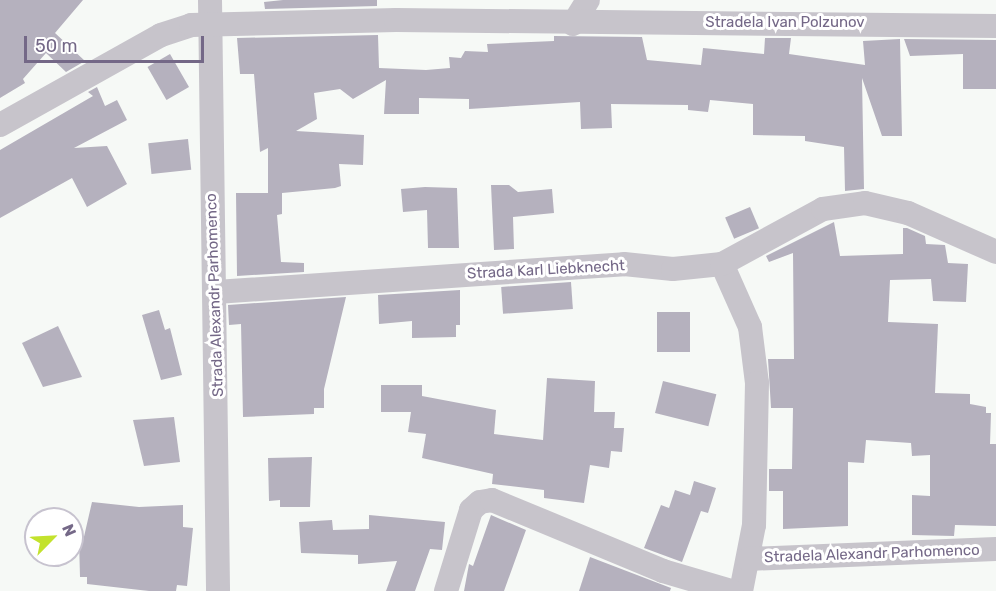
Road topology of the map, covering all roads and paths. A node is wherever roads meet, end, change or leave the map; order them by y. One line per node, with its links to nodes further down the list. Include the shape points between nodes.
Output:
1 (588, 0): 4 (street)
2 (854, 11): 4 (street, Stradela Ivan Polzunov); 5 (street, Stradela Ivan Polzunov)
3 (209, 12): 4 (street, Stradela Ivan Polzunov); 6 (street, Stradela Ivan Polzunov); 9 (street, Strada Alexandr Parhomenco)
4 (573, 24)
5 (996, 26)
6 (0, 125)
7 (996, 252): 8 (street, Strada Karl Liebknecht, via 908,213 865,203 823,209)
8 (722, 264): 9 (street, Strada Karl Liebknecht, via 673,269 624,264); 11 (street, via 750,327 757,383 754,525)
9 (216, 292): 12 (street, Strada Alexandr Parhomenco)
10 (996, 549): 11 (street, Stradela Alexandr Parhomenco)
11 (748, 559): 15 (street)
12 (218, 591)
13 (446, 591): 14 (street, via 471,510 480,502 492,500 663,571)
14 (731, 591)
15 (741, 591)

